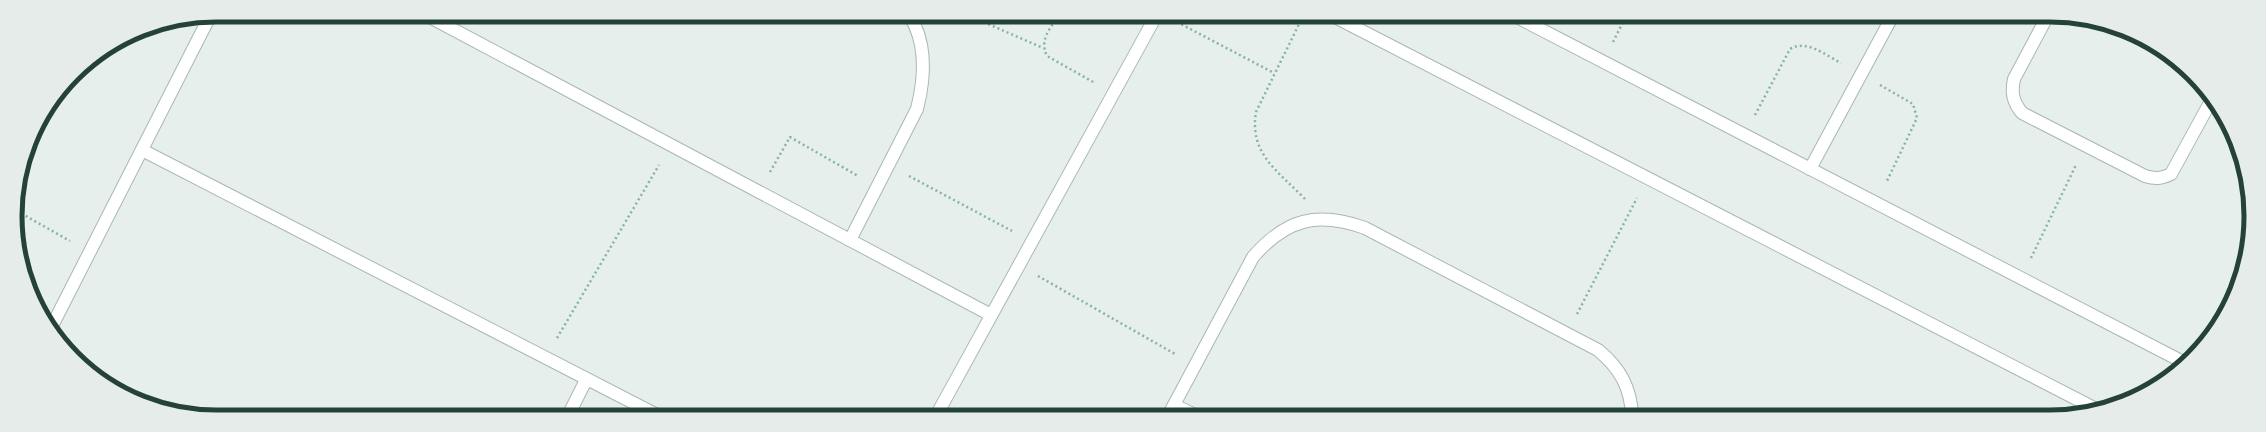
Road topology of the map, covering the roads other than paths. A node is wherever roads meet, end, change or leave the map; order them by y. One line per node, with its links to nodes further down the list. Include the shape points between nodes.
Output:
1 (207, 22): 10 (street)
2 (439, 22): 12 (street)
3 (912, 22): 12 (street, via 920,42 923,64 922,87 917,108)
4 (1153, 22): 13 (street)
5 (1355, 22): 18 (street, via 1648,178)
6 (1526, 22): 11 (street)
7 (1889, 22): 11 (street)
8 (2044, 22): 9 (street, via 2014,79 2012,97 2022,113 2145,176 2153,179 2171,174)
9 (2209, 105)
10 (142, 150): 14 (street); 16 (street)
11 (1810, 169): 15 (street)
12 (850, 240): 13 (street)
13 (991, 315): 21 (street)
14 (54, 322)
15 (2180, 360)
16 (586, 380): 19 (street); 20 (street)
17 (1174, 404): 22 (street); 23 (street); 24 (street, via 1253,257 1266,241 1284,229 1303,221 1324,218 1345,221 1365,228 1598,350 1618,369 1628,388)
18 (2089, 406)
19 (571, 410)
20 (647, 410)
21 (939, 410)
22 (1171, 410)
23 (1186, 410)
24 (1631, 410)

